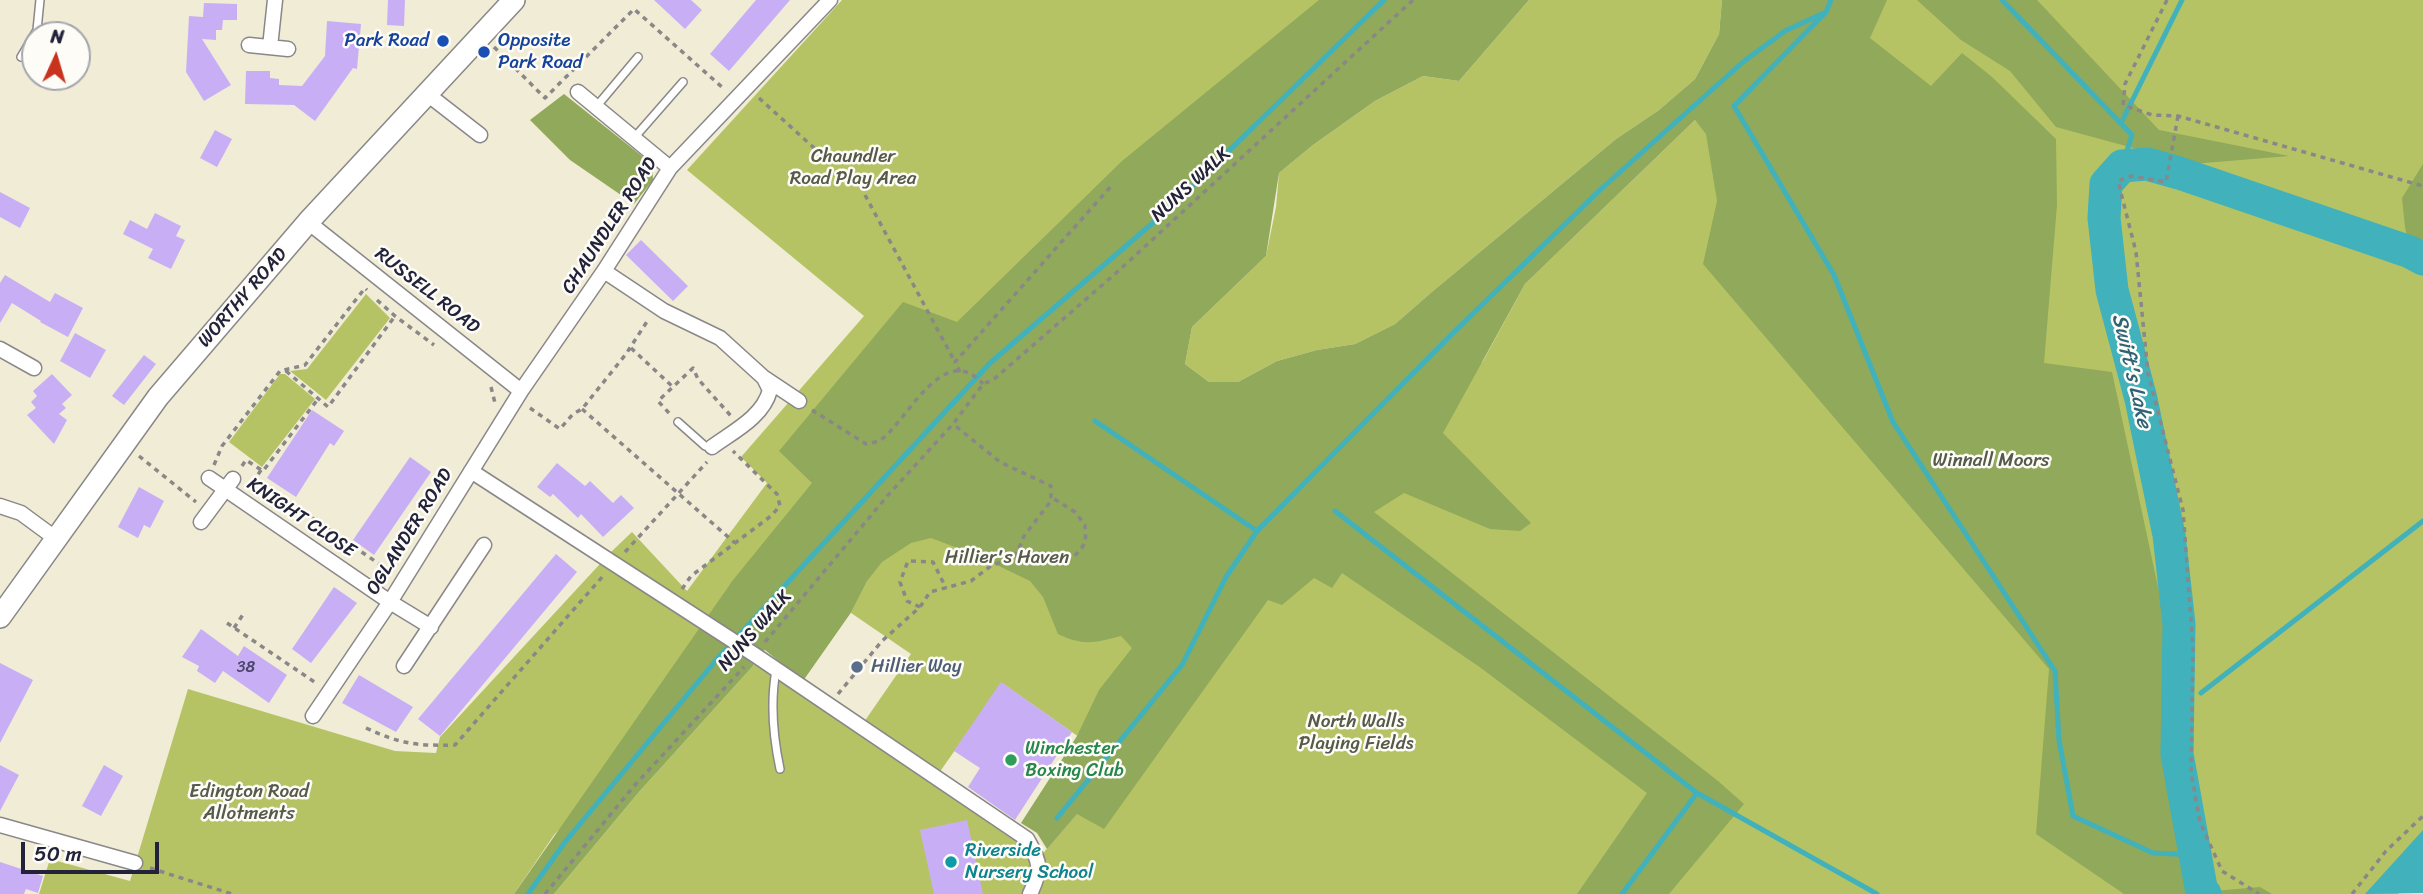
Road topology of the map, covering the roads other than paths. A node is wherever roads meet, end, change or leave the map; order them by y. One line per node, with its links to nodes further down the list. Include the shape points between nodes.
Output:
1 (40, 0): 5 (lane)
2 (275, 0): 7 (street)
3 (514, 0): 12 (main road, WORTHY ROAD)
4 (830, 0): 16 (street, CHAUNDLER ROAD)
5 (38, 21)
6 (249, 45): 7 (street)
7 (270, 47): 8 (street)
8 (288, 49)
9 (638, 57): 13 (lane)
10 (683, 82): 15 (lane)
11 (578, 92): 13 (street)
12 (426, 93): 14 (street); 17 (main road, WORTHY ROAD)
13 (596, 107): 15 (street)
14 (480, 135)
15 (634, 138): 16 (street)
16 (670, 168): 18 (street, CHAUNDLER ROAD)
17 (308, 222): 22 (street, RUSSELL ROAD); 31 (main road, WORTHY ROAD, via 158,397)
18 (604, 271): 21 (street, via 657,306 720,338); 22 (street, CHAUNDLER ROAD)
19 (0, 349): 20 (street)
20 (34, 368)
21 (763, 377): 23 (street); 25 (street, via 770,390 767,400)
22 (519, 395): 26 (street, OGLANDER ROAD)
23 (799, 401)
24 (678, 422): 25 (lane, via 705,446)
25 (717, 443)
26 (471, 471): 33 (street, OGLANDER ROAD); 37 (street)
27 (209, 478): 28 (street, KNIGHT CLOSE)
28 (229, 484): 30 (street, KNIGHT CLOSE); 33 (street, KNIGHT CLOSE)
29 (0, 506): 31 (street, via 21,513)
30 (201, 522)
31 (55, 538): 34 (main road, WORTHY ROAD)
32 (484, 545): 35 (street)
33 (390, 602): 35 (street, KNIGHT CLOSE); 38 (street, OGLANDER ROAD)
34 (0, 617)
35 (430, 626): 36 (street)
36 (404, 666)
37 (776, 670): 39 (lane, via 773,735); 42 (street, via 1027,839 1039,859)
38 (313, 716)
39 (780, 769)
40 (0, 825): 41 (street)
41 (135, 863)
42 (1030, 894)

